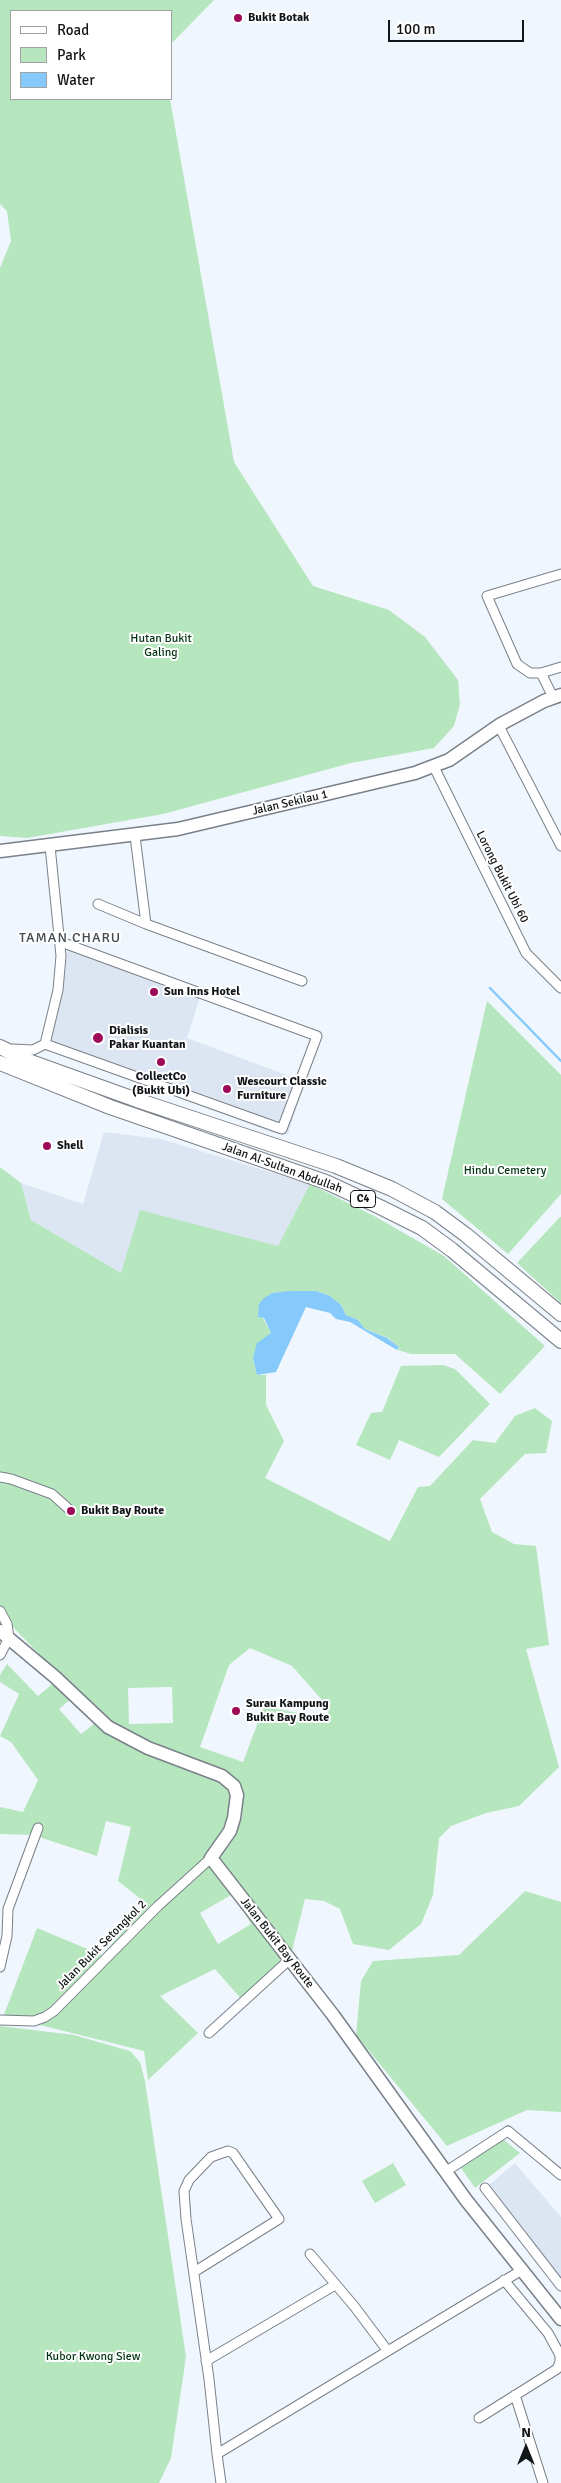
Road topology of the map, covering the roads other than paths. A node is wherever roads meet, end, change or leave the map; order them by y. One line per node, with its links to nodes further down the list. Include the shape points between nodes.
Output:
1 (561, 574): 3 (street, via 487,596 517,664 530,673)
2 (561, 667): 3 (street)
3 (540, 673): 4 (street)
4 (557, 696): 5 (street, Jalan Sekilau 1)
5 (501, 724): 6 (street, Jalan Sekilau 1); 9 (street, via 501,730)
6 (434, 767): 7 (street, Jalan Sekilau 1, via 236,816); 15 (street, Lorong Bukit Ubi 60, via 526,952)
7 (135, 836): 8 (street, Jalan Sekilau 1); 12 (street)
8 (50, 846): 10 (street, Jalan Sekilau 1); 13 (street)
9 (561, 846)
10 (0, 851)
11 (98, 904): 12 (street)
12 (146, 924): 14 (street)
13 (62, 942): 16 (street, via 58,990); 16 (street, via 317,1036 282,1129)
14 (302, 981)
15 (561, 988)
16 (45, 1044): 17 (street, via 27,1050)
17 (0, 1047): 19 (main road, Jalan Al-Sultan Abdullah / C4, via 40,1066 336,1166 392,1189 435,1212 458,1229)
18 (0, 1063): 20 (main road, Jalan Al-Sultan Abdullah / C4, via 110,1106 326,1182 380,1207 437,1239)
19 (561, 1314)
20 (561, 1341)
21 (0, 1477): 22 (street, via 52,1494)
22 (71, 1511)
23 (0, 1611): 24 (street, via 7,1624)
24 (4, 1634): 25 (street); 27 (street, via 108,1727 148,1748 222,1776 234,1786 237,1795 230,1831)
25 (0, 1655)
26 (38, 1828): 29 (street, via 8,1909 7,1936)
27 (211, 1858): 28 (street, Jalan Bukit Bay Route); 30 (street, Jalan Bukit Setongkol 2, via 45,2018 34,2021)
28 (290, 1959): 31 (street); 32 (street, Jalan Bukit Bay Route)
29 (0, 1967)
30 (0, 2020)
31 (209, 2033)
32 (445, 2172): 33 (street, via 508,2131); 36 (street, Jalan Bukit Bay Route)
33 (561, 2175)
34 (484, 2188): 40 (street)
35 (310, 2254): 39 (street)
36 (522, 2270): 38 (street); 41 (street, Jalan Bukit Bay Route)
37 (194, 2272): 37 (street, via 279,2219 233,2153 228,2151 211,2157 189,2180 184,2191); 43 (street)
38 (504, 2280): 42 (street); 44 (street, via 548,2333 560,2355 557,2369)
39 (335, 2285): 42 (street); 43 (street)
40 (561, 2286)
41 (561, 2319)
42 (387, 2350): 46 (street)
43 (206, 2361): 46 (street)
44 (515, 2395): 45 (street); 48 (street)
45 (479, 2418)
46 (217, 2454): 47 (street)
47 (221, 2483)
48 (543, 2483)

